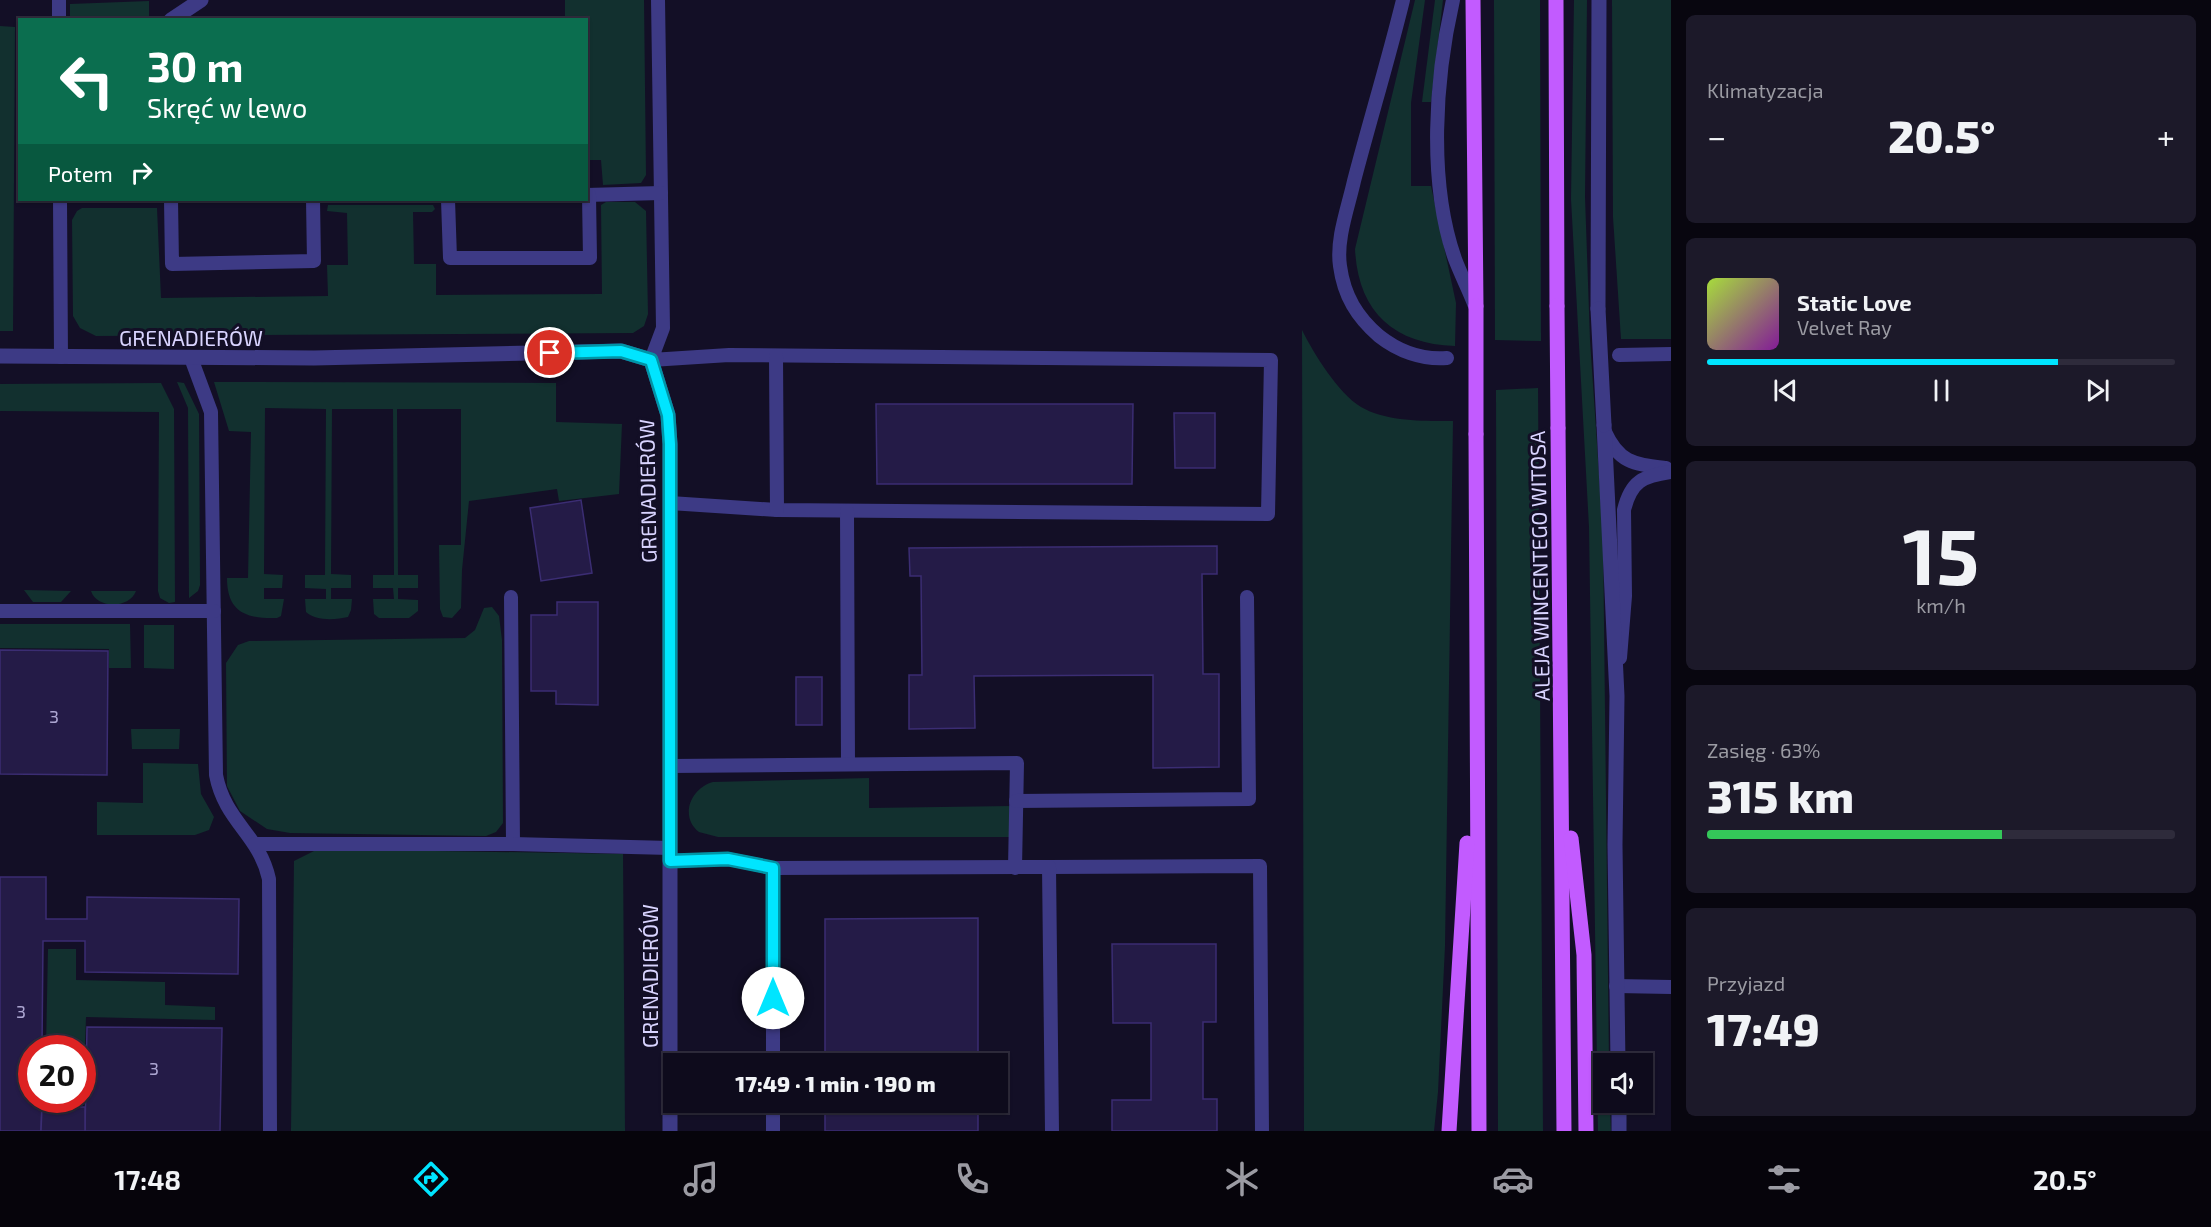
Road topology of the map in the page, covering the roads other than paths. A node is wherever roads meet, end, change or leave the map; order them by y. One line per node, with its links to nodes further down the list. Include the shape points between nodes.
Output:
1 (59, 0): 9 (lane)
2 (201, 0): 10 (street)
3 (658, 0): 11 (lane)
4 (1403, 0): 24 (lane, via 1348,207 1340,265 1352,305 1378,334 1410,353)
5 (1453, 0): 17 (lane, via 1440,91 1438,173 1455,259)
6 (1473, 0): 17 (main road)
7 (1556, 0): 37 (main road, ALEJA WINCENTEGO WITOSA, bridge)
8 (1599, 0): 26 (street, bridge, via 1598,309)
9 (59, 18)
10 (174, 18)
11 (661, 193): 12 (lane); 25 (lane, via 663,328)
12 (588, 195): 16 (lane, via 590,258 450,258)
13 (60, 201): 22 (lane)
14 (171, 201): 15 (lane, via 172,264 314,261)
15 (313, 201)
16 (448, 201)
17 (1476, 306): 36 (main road, bridge)
18 (1619, 354): 19 (lane)
19 (1671, 354)
20 (0, 356): 22 (street, GRENADIERÓW)
21 (776, 356): 25 (lane); 29 (lane); 30 (lane, via 1271,360 1268,514)
22 (62, 357): 23 (street, GRENADIERÓW)
23 (191, 358): 25 (street, GRENADIERÓW, via 621,351); 34 (lane, via 211,412)
24 (1447, 358)
25 (651, 360): 28 (street, GRENADIERÓW, via 668,415)
26 (1605, 429): 27 (lane, via 1614,450 1625,458); 35 (street)
27 (1671, 470): 35 (lane, via 1644,478 1629,491 1624,510 1625,596)
28 (670, 503): 29 (lane); 39 (street, GRENADIERÓW)
29 (777, 510): 30 (lane)
30 (847, 511): 38 (lane)
31 (511, 597): 42 (lane)
32 (1247, 597): 40 (lane, via 1249,799)
33 (0, 611): 34 (lane)
34 (214, 611): 41 (lane, via 216,775 228,811)
35 (1617, 696): 47 (street)
36 (1475, 735): 58 (main road); 59 (main road)
37 (1562, 752): 60 (main road, ALEJA WINCENTEGO WITOSA); 61 (main road, via 1584,955)
38 (848, 764): 39 (lane); 40 (lane, via 1017,763)
39 (670, 766): 43 (street, GRENADIERÓW)
40 (1016, 801): 46 (lane)
41 (255, 844): 42 (lane); 53 (lane, via 265,859 270,879)
42 (513, 844): 43 (lane)
43 (670, 855): 45 (lane, via 728,859); 54 (street, GRENADIERÓW)
44 (1048, 867): 46 (lane); 56 (lane); 57 (lane, via 1260,866)
45 (773, 868): 46 (lane); 49 (lane)
46 (1016, 868)
47 (1616, 986): 48 (lane); 50 (street)
48 (1671, 987)
49 (773, 1053)
50 (1618, 1053)
51 (773, 1113): 55 (lane)
52 (1618, 1113): 62 (street)
53 (270, 1131)
54 (669, 1131)
55 (773, 1131)
56 (1052, 1131)
57 (1262, 1131)
58 (1449, 1131)
59 (1479, 1131)
60 (1564, 1131)
61 (1586, 1131)
62 (1619, 1131)

